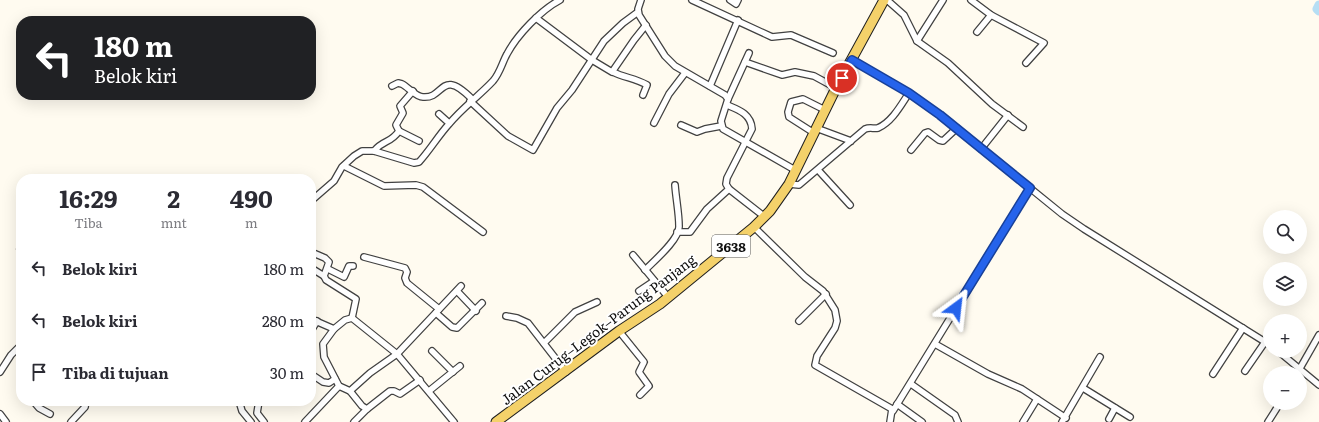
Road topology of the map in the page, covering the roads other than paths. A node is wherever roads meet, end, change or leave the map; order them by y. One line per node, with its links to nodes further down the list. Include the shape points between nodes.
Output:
1 (560, 0): 12 (street, via 546,7)
2 (641, 0): 10 (street)
3 (692, 0): 13 (street)
4 (730, 0): 5 (street, via 736,4)
5 (738, 0)
6 (884, 0): 20 (main road, Jalan Curug–Legok–Parung Panjang / 3638)
7 (887, 0): 16 (street, via 904,15)
8 (943, 0): 16 (street)
9 (971, 0): 11 (street)
10 (638, 12): 14 (street); 19 (street, via 608,37)
11 (991, 15): 15 (street); 22 (street, via 1044,43)
12 (536, 18): 19 (street); 31 (street, via 512,46 492,82)
13 (738, 20): 18 (street, via 772,37 791,35); 26 (street)
14 (646, 25): 23 (street); 24 (street, via 665,56)
15 (977, 32)
16 (917, 41): 35 (street, via 948,63)
17 (749, 53): 21 (street)
18 (833, 53)
19 (592, 60): 23 (street); 31 (street, via 557,108 533,150 508,136)
20 (852, 60): 27 (main road, Jalan Curug–Legok–Parung Panjang / 3638); 29 (street)
21 (745, 62): 27 (street, via 782,75 795,72 814,76); 32 (street)
22 (1026, 62)
23 (613, 72): 30 (street, via 625,77 631,76 647,85)
24 (685, 72): 26 (street); 37 (street)
25 (392, 86): 28 (street, via 400,83)
26 (710, 86): 32 (street, via 725,95)
27 (836, 88): 33 (main road, Jalan Curug–Legok–Parung Panjang / 3638)
28 (412, 91): 31 (street, via 421,97 430,96 450,84); 42 (street, via 400,106 404,112 396,125)
29 (909, 93): 41 (street); 46 (street, via 890,120 877,128 865,129)
30 (643, 95)
31 (471, 100): 36 (street)
32 (727, 102): 39 (street); 45 (street, via 745,114 750,121 752,129)
33 (825, 110): 43 (main road, Jalan Curug–Legok–Parung Panjang / 3638); 43 (street, via 803,99 791,102 789,117)
34 (439, 114): 36 (street)
35 (1008, 116): 40 (street); 48 (street)
36 (449, 123): 49 (street, via 417,163)
37 (654, 123)
38 (681, 125): 39 (street, via 697,132)
39 (721, 126): 45 (street, via 726,132)
40 (1023, 127)
41 (957, 128): 47 (street, via 943,141 928,132 925,133); 48 (street)
42 (399, 131): 44 (street); 49 (street, via 393,139 381,143)
43 (815, 131): 46 (street); 51 (main road, Jalan Curug–Legok–Parung Panjang / 3638)
44 (419, 141)
45 (745, 141): 51 (street); 56 (street, via 727,178 726,184)
46 (851, 142): 52 (street)
47 (911, 150)
48 (981, 150): 55 (street)
49 (374, 151): 50 (street, via 358,153)
50 (344, 166): 57 (street, via 334,181); 61 (street, via 384,186 423,187)
51 (795, 170): 53 (main road, Jalan Curug–Legok–Parung Panjang / 3638)
52 (819, 171): 53 (street, via 799,185); 58 (street)
53 (789, 184): 59 (main road, Jalan Curug–Legok–Parung Panjang / 3638)
54 (675, 185): 62 (street, via 679,226)
55 (1030, 188): 83 (street, via 1084,229); 89 (street)
56 (729, 189): 59 (street); 62 (street, via 707,209 690,232)
57 (316, 197)
58 (850, 205)
59 (765, 217): 60 (main road, Jalan Curug–Legok–Parung Panjang / 3638)
60 (754, 227): 73 (street); 74 (main road, Jalan Curug–Legok–Parung Panjang / 3638)
61 (483, 232)
62 (677, 232): 68 (street, via 666,250)
63 (633, 255): 68 (street)
64 (316, 256): 67 (street, via 328,260)
65 (364, 257): 77 (street, via 405,268 407,283)
66 (353, 266): 67 (street, via 349,266 344,277)
67 (328, 269): 70 (street)
68 (646, 270): 71 (street)
69 (316, 271): 70 (street)
70 (324, 276): 80 (street, via 326,280 356,299)
71 (654, 281): 72 (street); 74 (street)
72 (639, 291)
73 (826, 294): 82 (street); 124 (street, via 835,310 837,320 817,356 815,365)
74 (668, 297): 85 (main road, Jalan Curug–Legok–Parung Panjang / 3638)
75 (597, 302): 88 (street, via 575,312)
76 (482, 303): 78 (street)
77 (437, 311): 78 (street, via 452,327 457,328); 78 (street, via 459,289); 93 (street)
78 (476, 311)
79 (506, 316): 88 (street, via 528,322)
80 (352, 318): 84 (street); 93 (street)
81 (317, 321): 84 (street)
82 (799, 321)
83 (1243, 328): 87 (street); 103 (street)
84 (334, 329): 106 (street, via 323,344 322,352)
85 (620, 331): 102 (main road, Jalan Curug–Legok–Parung Panjang / 3638); 114 (street, via 644,362 639,372 649,386)
86 (1319, 335): 98 (street)
87 (1263, 341)
88 (544, 343): 102 (street)
89 (935, 344): 108 (street); 115 (street, via 988,374 1022,389)
90 (1263, 345): 99 (street)
91 (16, 350): 100 (street)
92 (432, 351): 101 (street)
93 (397, 354): 107 (street); 112 (street)
94 (1100, 357): 111 (street)
95 (1285, 358): 97 (street)
96 (460, 366): 101 (street)
97 (1294, 366)
98 (1303, 366)
99 (1245, 371)
100 (0, 372)
101 (453, 372): 113 (street)
102 (566, 372): 138 (main road, Jalan Curug–Legok–Parung Panjang / 3638)
103 (1213, 374)
104 (316, 377): 106 (street, via 325,383)
105 (1307, 377): 109 (street)
106 (335, 378): 110 (street)
107 (420, 380): 113 (street); 122 (street, via 400,394 394,390 390,391)
108 (910, 384): 116 (street); 141 (street, via 954,415)
109 (1319, 385)
110 (340, 386): 112 (street); 135 (street)
111 (1083, 388): 121 (street); 130 (street)
112 (350, 391): 122 (street)
113 (429, 391): 137 (street)
114 (640, 395)
115 (1037, 400): 130 (street); 142 (street)
116 (897, 404): 124 (street); 140 (street)
117 (37, 406): 127 (street)
118 (84, 406): 132 (street)
119 (240, 406): 133 (street)
120 (258, 406): 125 (street)
121 (1115, 408): 128 (street); 129 (street)
122 (367, 409): 136 (street)
123 (1276, 410): 143 (street)
124 (893, 411): 139 (street)
125 (256, 413): 133 (street); 134 (street)
126 (0, 414): 131 (street)
127 (50, 414)
128 (1130, 417)
129 (1109, 419)
130 (1064, 420)
131 (6, 422)
132 (71, 422)
133 (250, 422)
134 (264, 422)
135 (305, 422)
136 (354, 422)
137 (454, 422)
138 (496, 422)
139 (890, 422)
140 (922, 422)
141 (958, 422)
142 (1023, 422)
143 (1268, 422)

